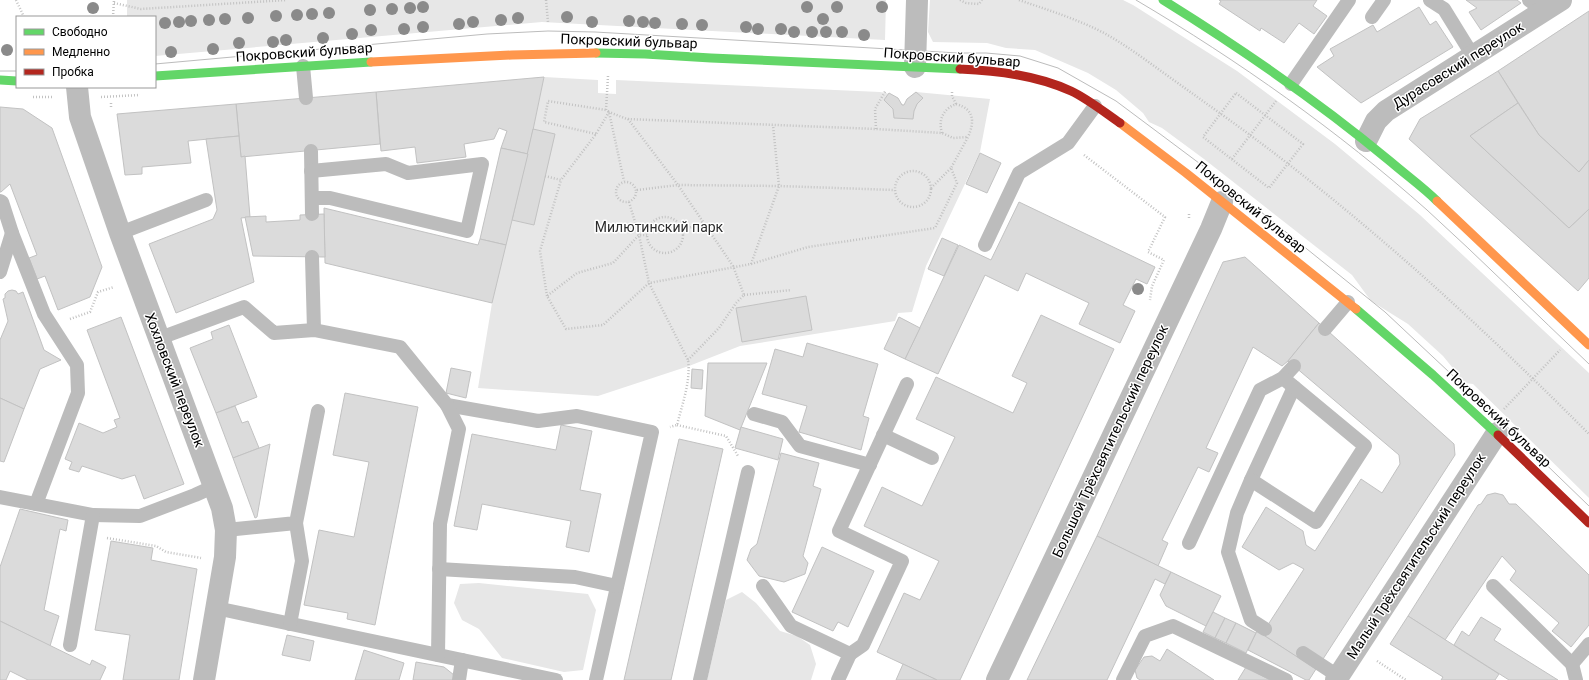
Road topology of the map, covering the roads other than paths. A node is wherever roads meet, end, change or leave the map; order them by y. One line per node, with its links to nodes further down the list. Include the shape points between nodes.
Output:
1 (917, 0): 10 (street)
2 (1163, 0): 14 (main road)
3 (1349, 0): 14 (lane)
4 (1384, 0): 7 (lane)
5 (1430, 0): 8 (lane, via 1444,9)
6 (1545, 4): 8 (street, Дурасовский переулок)
7 (1372, 17)
8 (1473, 56): 18 (street, Дурасовский переулок, via 1386,111 1376,121)
9 (303, 66): 10 (main road, Покровский бульвар, via 555,52 673,54); 11 (main road, Покровский бульвар); 16 (lane)
10 (915, 67): 17 (main road, Покровский бульвар, via 1023,74 1072,92)
11 (156, 76)
12 (0, 80): 13 (main road)
13 (16, 81)
14 (1291, 84): 18 (main road)
15 (77, 88): 27 (street, Хохловский переулок, via 80,117)
16 (306, 98)
17 (1095, 106): 24 (main road, Покровский бульвар, via 1210,190); 28 (lane, via 1068,143 1019,173)
18 (1366, 141): 35 (main road, via 1435,200)
19 (311, 150): 20 (lane)
20 (311, 171): 21 (lane); 21 (lane, via 386,164 408,173 482,164 466,231 330,198)
21 (312, 198): 25 (lane)
22 (206, 200): 27 (lane)
23 (0, 201): 26 (lane)
24 (1222, 202): 31 (main road, Покровский бульвар); 78 (street, Большой Трёхсвятительский переулок)
25 (312, 214)
26 (12, 233): 30 (lane); 51 (lane, via 44,314 77,365 78,393)
27 (120, 233): 34 (street, Хохловский переулок)
28 (985, 245)
29 (312, 257): 33 (lane)
30 (0, 272)
31 (1348, 302): 32 (lane); 43 (main road, Покровский бульвар)
32 (1325, 328)
33 (314, 330): 34 (lane, via 274,333 244,307); 40 (lane, via 400,347)
34 (160, 338): 49 (street, Хохловский переулок)
35 (1589, 346)
36 (1294, 366): 37 (lane)
37 (1284, 378): 39 (lane); 56 (lane, via 1260,390)
38 (908, 384): 44 (lane)
39 (1294, 387): 48 (lane); 48 (lane, via 1365,446 1316,522)
40 (447, 405): 57 (lane, via 459,429 440,524); 58 (lane, via 538,421 577,416 652,432)
41 (318, 411): 53 (lane)
42 (754, 414): 46 (lane, via 782,422 800,446)
43 (1497, 433): 54 (main road, Покровский бульвар); 71 (street, Малый Трёхсвятительский переулок)
44 (883, 435): 45 (lane); 46 (lane)
45 (932, 458)
46 (870, 465): 66 (lane, via 839,531 902,561 863,645)
47 (748, 472): 76 (lane)
48 (1251, 480): 63 (lane, via 1236,513 1228,552 1251,620)
49 (215, 486): 52 (lane, via 140,516); 55 (street, Хохловский переулок)
50 (0, 497): 51 (lane)
51 (36, 504): 52 (lane)
52 (93, 515): 65 (lane)
53 (296, 523): 55 (lane); 62 (lane, via 302,561)
54 (1589, 523)
55 (226, 530): 61 (street, Хохловский переулок, via 225,557)
56 (1189, 543)
57 (439, 570): 58 (lane, via 574,577); 68 (lane)
58 (617, 586): 75 (lane)
59 (763, 586): 66 (lane, via 791,626)
60 (1493, 586): 70 (lane)
61 (216, 608): 62 (lane); 72 (street, Хохловский переулок)
62 (290, 624): 68 (lane)
63 (1265, 629)
64 (1589, 644): 70 (lane)
65 (70, 645)
66 (850, 654): 77 (lane)
67 (1303, 654): 71 (lane)
68 (438, 655): 69 (lane)
69 (462, 660): 73 (lane); 74 (lane)
70 (1572, 664): 81 (lane)
71 (1337, 678)
72 (204, 680)
73 (459, 680)
74 (556, 680)
75 (596, 680)
76 (700, 680)
77 (838, 680)
78 (997, 680)
79 (1123, 680): 80 (lane, via 1145,636 1173,626)
80 (1286, 680)
81 (1576, 680)

